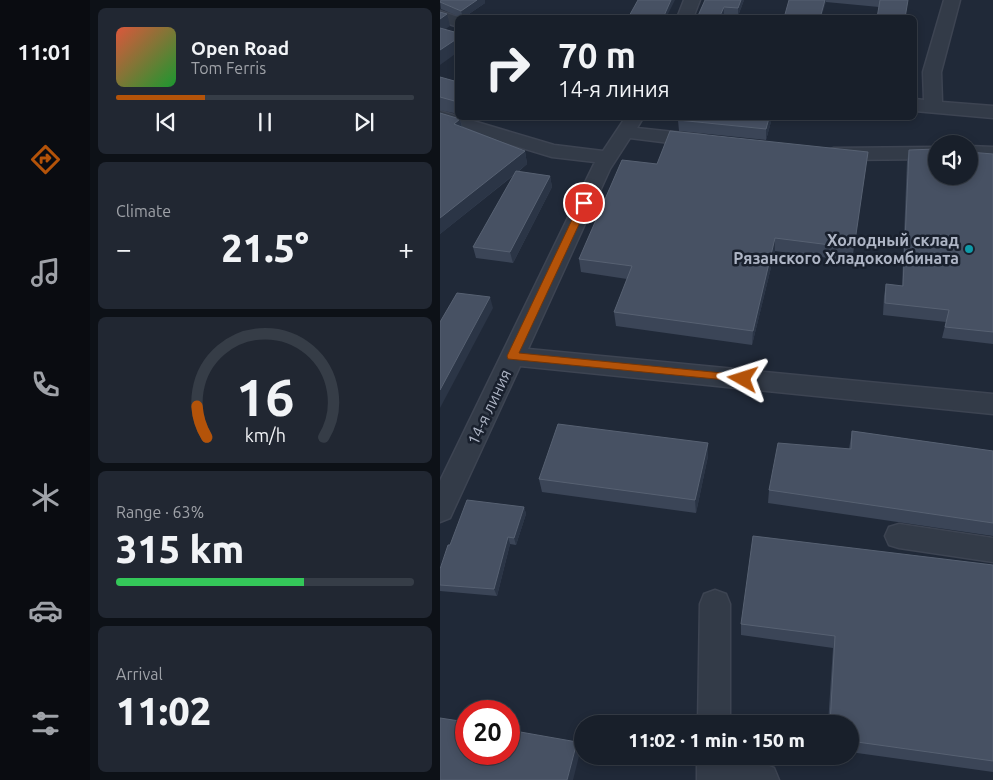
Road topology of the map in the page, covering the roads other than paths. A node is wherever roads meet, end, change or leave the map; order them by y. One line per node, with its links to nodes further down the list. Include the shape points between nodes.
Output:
1 (692, 0): 3 (street)
2 (952, 0): 6 (street)
3 (686, 15)
4 (440, 16): 5 (street)
5 (455, 21)
6 (924, 106): 7 (street)
7 (993, 112)
8 (440, 117): 15 (street, via 552,151)
9 (629, 125): 10 (street); 15 (street, 14-я линия)
10 (721, 143)
11 (978, 152): 13 (street)
12 (928, 153): 14 (street)
13 (993, 153)
14 (818, 154)
15 (608, 157): 16 (street, 14-я линия)
16 (512, 356): 17 (street); 18 (street, 14-я линия)
17 (993, 404)
18 (440, 510)
19 (993, 550): 20 (street, via 899,544)
20 (993, 565)
21 (715, 604): 22 (street)
22 (714, 715)
23 (714, 765): 24 (street)
24 (714, 780): 25 (street, via 750,775)
25 (762, 780)

